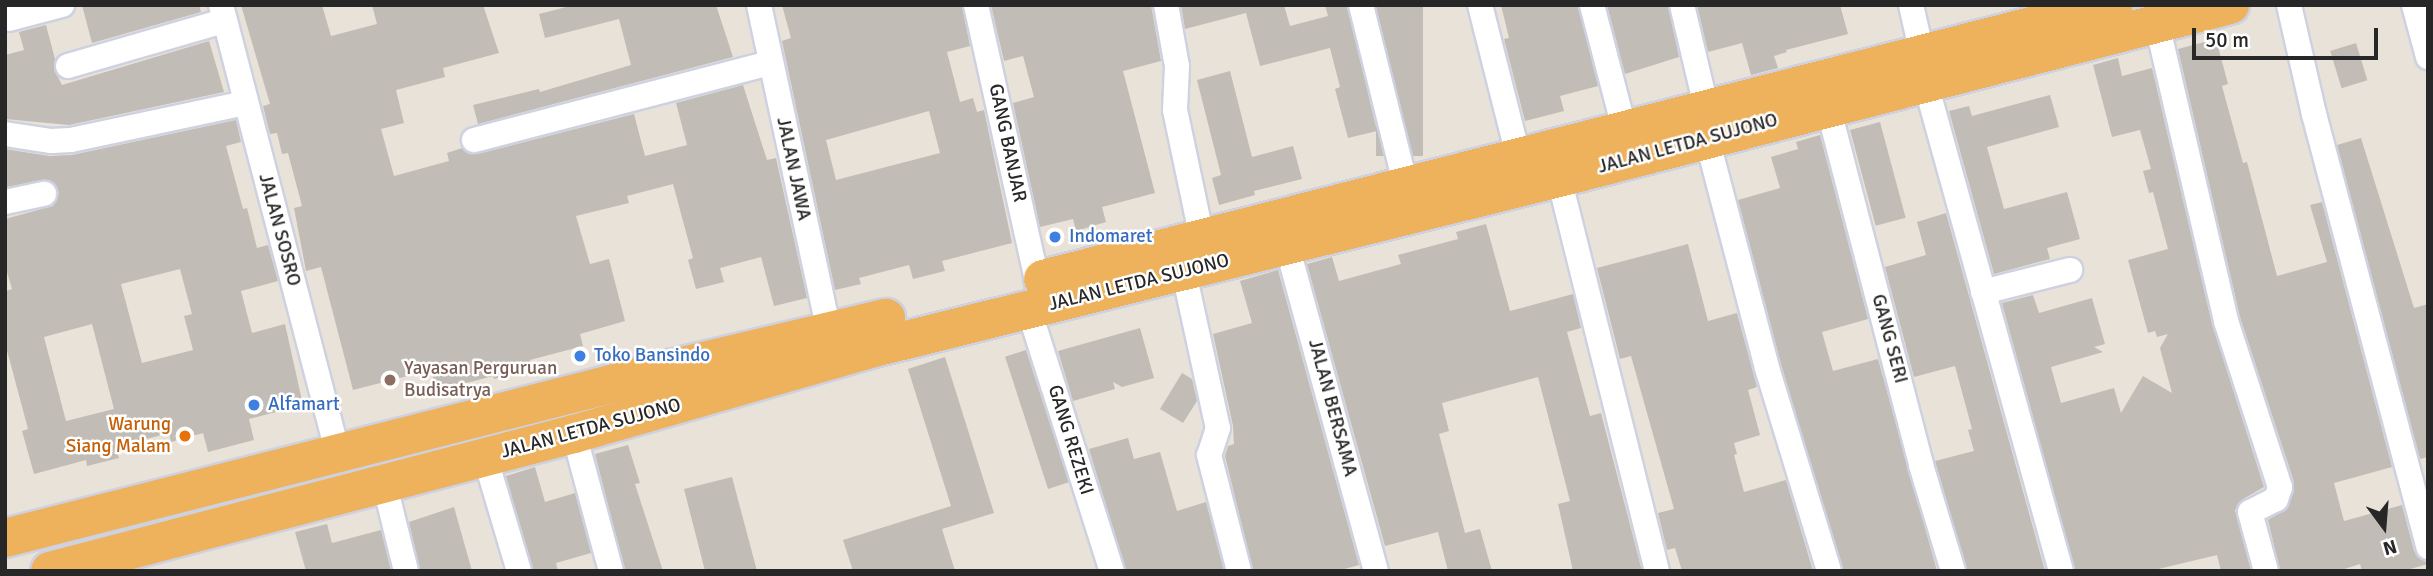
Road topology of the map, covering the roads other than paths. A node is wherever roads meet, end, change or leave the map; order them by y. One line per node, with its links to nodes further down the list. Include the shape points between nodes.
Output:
1 (62, 5): 15 (street)
2 (759, 5): 18 (street, JALAN JAWA)
3 (976, 5): 36 (street, GANG BANJAR)
4 (1166, 5): 33 (street, via 1177,66 1175,110)
5 (1361, 5): 29 (street)
6 (1480, 5): 27 (street)
7 (1592, 5): 24 (street)
8 (1682, 5): 23 (street)
9 (1911, 5): 20 (street)
10 (2112, 5): 20 (highway, JALAN LETDA SUJONO)
11 (2230, 5): 16 (highway, JALAN LETDA SUJONO)
12 (2289, 5): 47 (street)
13 (2414, 5): 17 (street)
14 (223, 13): 19 (street); 21 (street, JALAN SOSRO)
15 (9, 19)
16 (2157, 24): 20 (highway, JALAN LETDA SUJONO); 59 (street, via 2226,321 2280,487 2276,499 2250,512)
17 (2428, 57)
18 (770, 63): 26 (street); 37 (street, JALAN JAWA)
19 (68, 66)
20 (1923, 68): 22 (highway, JALAN LETDA SUJONO); 23 (highway, JALAN LETDA SUJONO); 35 (street)
21 (245, 103): 25 (street, via 60,142); 41 (street, JALAN SOSRO)
22 (1828, 107): 23 (highway, JALAN LETDA SUJONO); 57 (street, GANG SERI)
23 (1707, 125): 24 (highway, JALAN LETDA SUJONO); 28 (highway, JALAN LETDA SUJONO); 56 (street, via 1767,368)
24 (1625, 132): 27 (highway, JALAN LETDA SUJONO)
25 (5, 134)
26 (474, 140)
27 (1519, 159): 29 (highway, JALAN LETDA SUJONO)
28 (1559, 178): 32 (highway, JALAN LETDA SUJONO); 55 (street)
29 (1406, 187): 33 (highway, JALAN LETDA SUJONO)
30 (44, 194): 31 (street)
31 (5, 202)
32 (1287, 246): 33 (highway, JALAN LETDA SUJONO); 54 (street, JALAN BERSAMA)
33 (1188, 252): 36 (highway, JALAN LETDA SUJONO); 53 (street, via 1218,428 1209,455)
34 (2070, 270): 35 (street)
35 (1983, 292): 58 (street)
36 (1033, 295): 37 (highway, JALAN LETDA SUJONO); 39 (highway, JALAN LETDA SUJONO); 52 (street, GANG REZEKI)
37 (829, 332): 38 (highway, JALAN LETDA SUJONO)
38 (674, 368): 39 (highway); 41 (highway, JALAN LETDA SUJONO)
39 (683, 405): 40 (highway, JALAN LETDA SUJONO)
40 (574, 435): 42 (highway, JALAN LETDA SUJONO); 51 (street)
41 (338, 454): 44 (highway, JALAN LETDA SUJONO)
42 (485, 457): 43 (highway, JALAN LETDA SUJONO); 50 (street)
43 (384, 482): 46 (highway, JALAN LETDA SUJONO); 49 (street)
44 (128, 507): 45 (highway, JALAN LETDA SUJONO); 46 (highway)
45 (5, 538)
46 (141, 546): 48 (highway, JALAN LETDA SUJONO)
47 (2428, 547)
48 (62, 569)
49 (406, 571)
50 (519, 571)
51 (611, 571)
52 (1112, 571)
53 (1239, 571)
54 (1376, 571)
55 (1657, 571)
56 (1829, 571)
57 (1954, 571)
58 (2060, 571)
59 (2266, 571)

